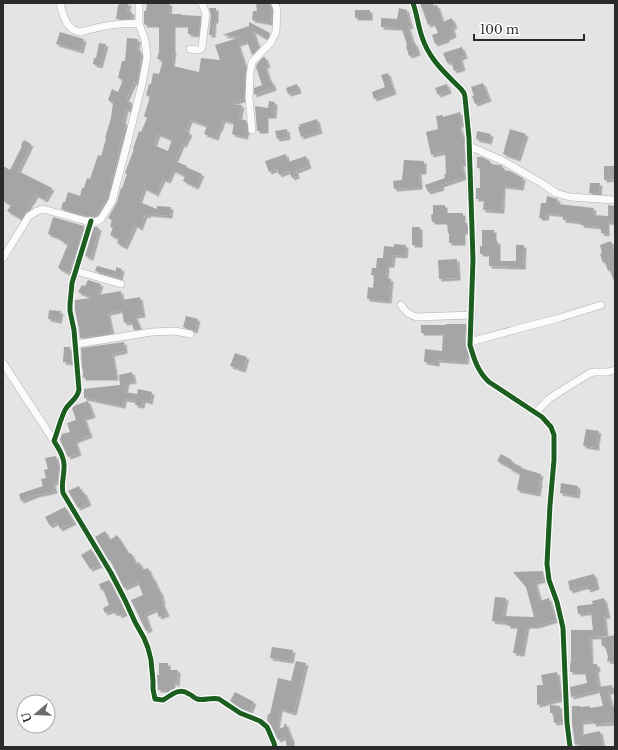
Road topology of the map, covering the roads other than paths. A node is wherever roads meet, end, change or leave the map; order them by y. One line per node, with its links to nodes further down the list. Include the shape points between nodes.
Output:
1 (60, 3): 6 (street, via 67,24 80,32 118,24)
2 (139, 3): 6 (street)
3 (202, 3): 7 (street, via 206,14 202,47 198,50)
4 (275, 3): 8 (street, via 276,32 271,42 252,62 249,98)
5 (414, 3): 9 (street, via 422,37 429,53 464,93)
6 (138, 24): 11 (street, via 145,40 147,57 142,84 112,201 102,219)
7 (190, 49)
8 (252, 130)
9 (469, 146): 10 (street, via 503,161 556,193 570,197); 17 (street)
10 (615, 200)
11 (91, 221): 12 (street, via 43,209 37,211 29,216); 13 (street)
12 (3, 258)
13 (76, 271): 14 (street); 20 (street, via 72,283 70,311)
14 (121, 284)
15 (401, 305): 17 (street, via 408,314 417,317)
16 (601, 305): 19 (street)
17 (472, 315): 19 (street)
18 (190, 334): 20 (street, via 175,331 152,332)
19 (470, 342): 23 (street, via 473,357 483,376)
20 (76, 344): 24 (street, via 78,395 64,412)
21 (3, 363): 24 (street)
22 (615, 370): 23 (street, via 590,373 550,398)
23 (535, 412): 26 (street, via 551,427 554,435 547,564 563,628 566,723)
24 (54, 441): 25 (street, via 64,462 63,493 112,573 148,648 156,699 163,700 178,691 198,699 219,698 240,713 260,721 267,728)
25 (275, 747)
26 (570, 747)

